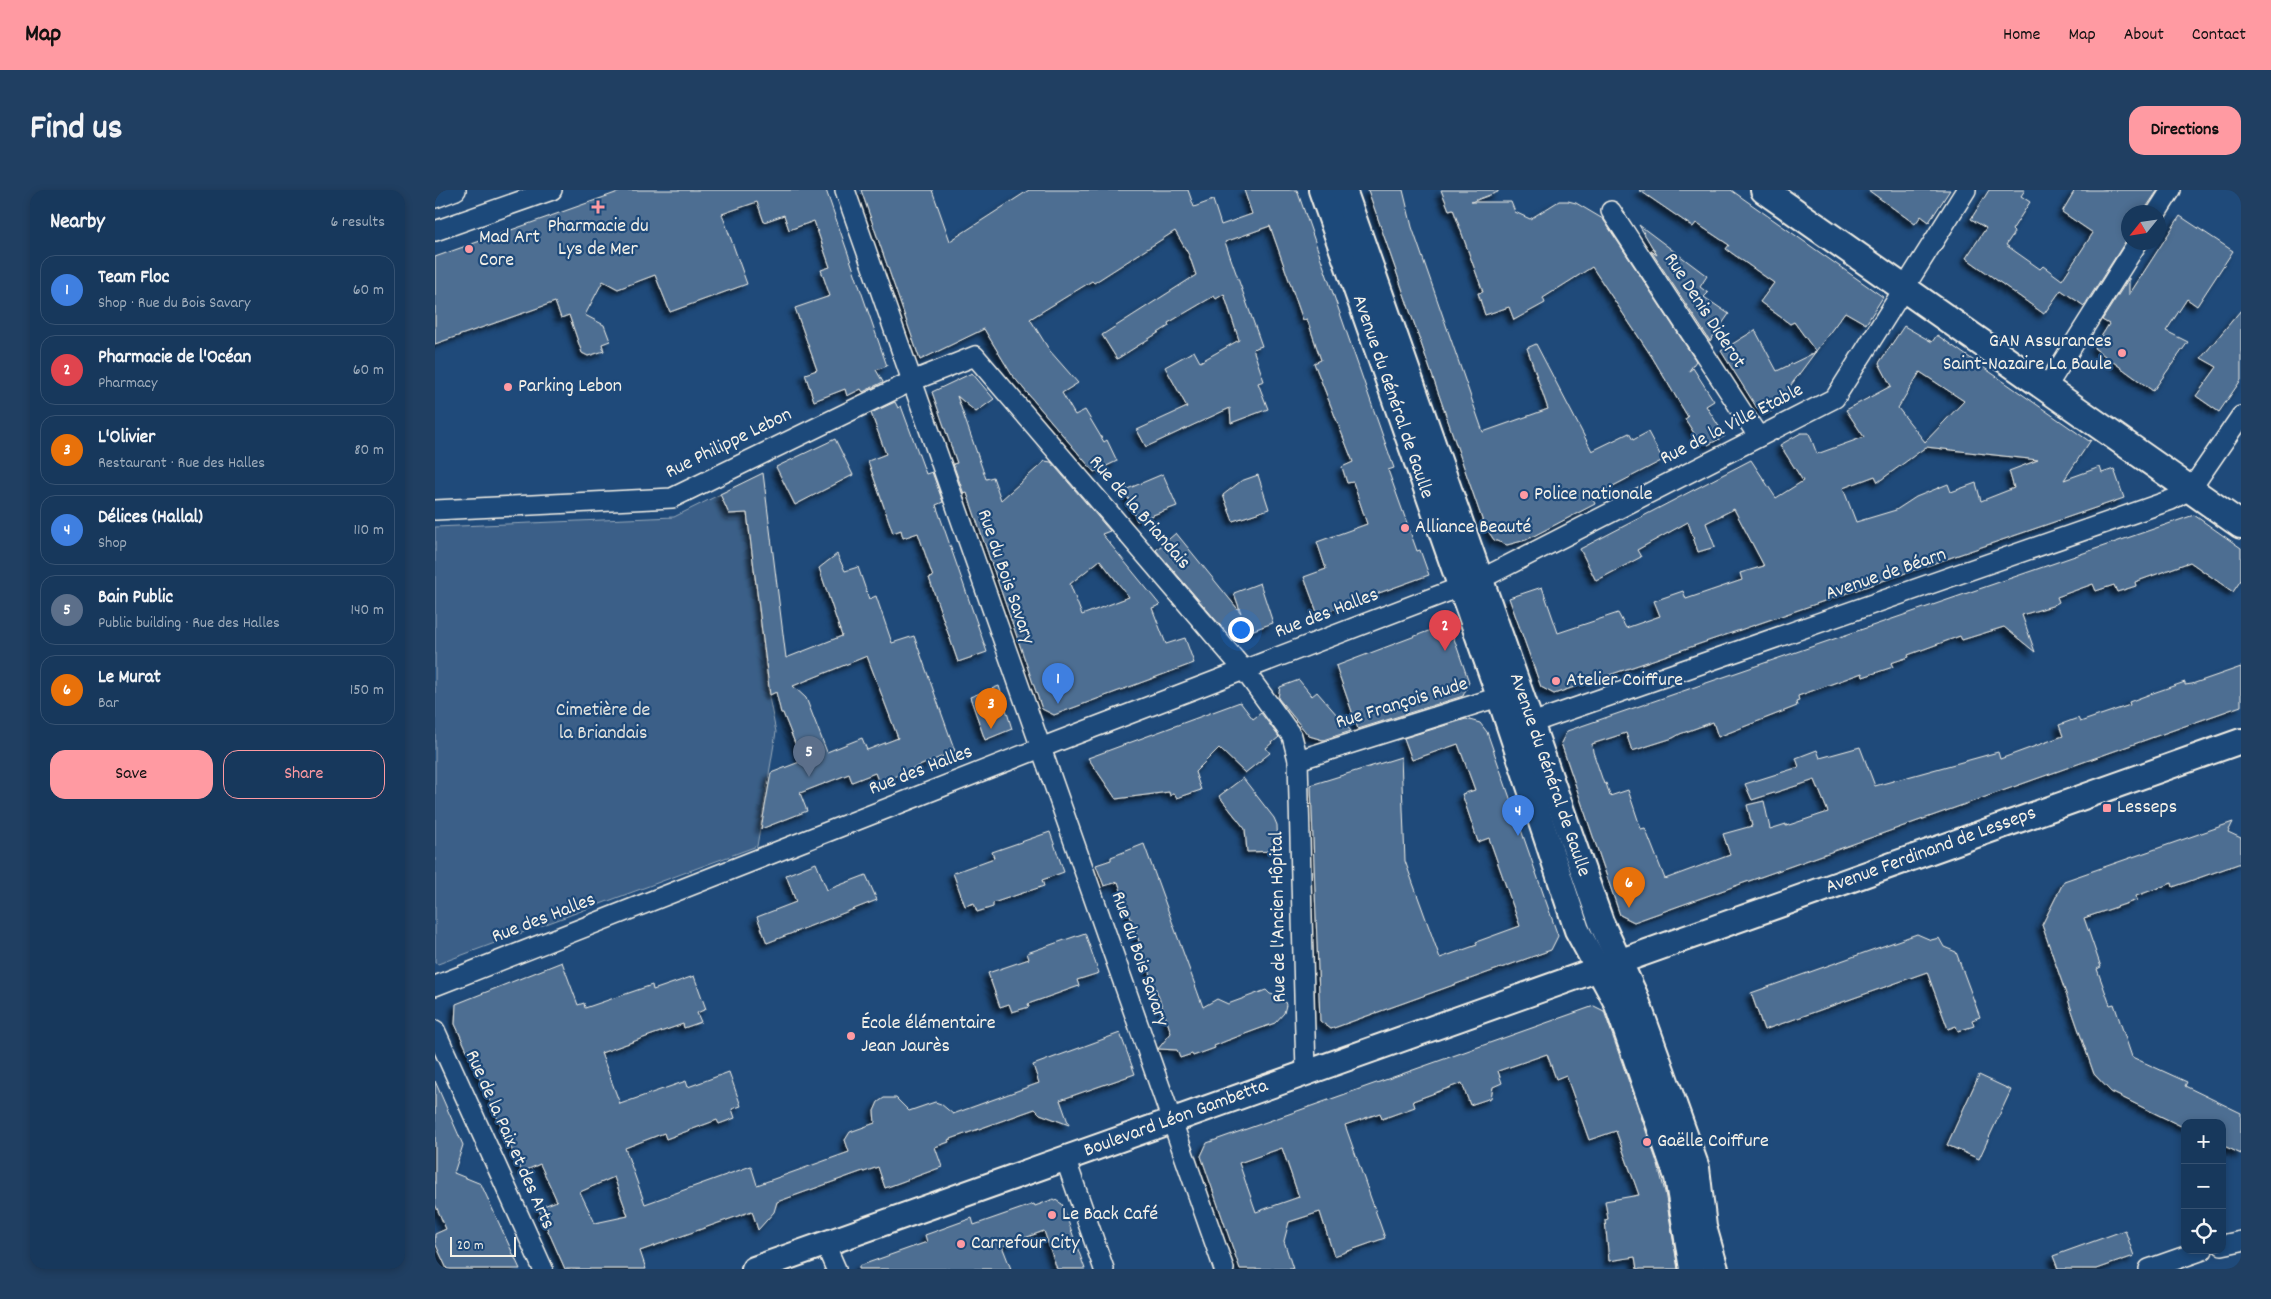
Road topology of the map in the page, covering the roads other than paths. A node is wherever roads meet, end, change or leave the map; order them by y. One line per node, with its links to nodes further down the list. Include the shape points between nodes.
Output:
1 (456, 190): 9 (street)
2 (552, 190): 12 (street)
3 (845, 190): 15 (street, Rue du Bois Savary)
4 (1321, 190): 22 (street, Avenue du Général de Gaulle)
5 (1344, 190): 22 (street, Avenue du Général de Gaulle)
6 (1966, 190): 14 (street, Rue de la Ville Etable)
7 (2171, 190): 10 (street)
8 (1771, 192): 14 (main road)
9 (435, 198)
10 (2161, 205)
11 (1611, 211): 18 (street, Rue Denis Diderot)
12 (435, 231)
13 (2133, 250): 16 (street)
14 (1904, 288): 16 (main road); 18 (street, Rue de la Ville Etable, via 1835,398)
15 (912, 381): 20 (street, Rue Philippe Lebon, via 672,498); 23 (street, Rue de la Briandais, via 975,356); 27 (street, Rue du Bois Savary)
16 (2046, 388): 19 (main road)
17 (2241, 416): 19 (street, Avenue de Béarn)
18 (1758, 436): 22 (street, Rue de la Ville Etable)
19 (2191, 489): 21 (main road); 25 (street, Avenue de Béarn, via 2171,500)
20 (435, 510)
21 (2241, 524)
22 (1471, 583): 23 (street, Rue des Halles); 24 (street, Avenue du Général de Gaulle)
23 (1244, 670): 27 (street, Rue des Halles); 28 (street, Rue de la Briandais, via 1292,736)
24 (1509, 692): 25 (street, Avenue du Général de Gaulle); 28 (street, Rue François Rude)
25 (1521, 727): 29 (street, Avenue du Général de Gaulle, via 1601,922); 30 (street, Avenue du Général de Gaulle, via 1577,930)
26 (2241, 741): 29 (street, Avenue Ferdinand de Lesseps)
27 (1041, 748): 31 (street, Rue des Halles); 34 (street, Rue du Bois Savary)
28 (1298, 760): 33 (street, Rue de l'Ancien Hôpital)
29 (1621, 961): 30 (street, Avenue Ferdinand de Lesseps); 36 (street, Avenue du Général de Gaulle, via 1697,1168)
30 (1598, 969): 33 (street, Boulevard Léon Gambetta); 36 (street, Avenue du Général de Gaulle, via 1616,1002)
31 (435, 986)
32 (435, 1030): 41 (street, Rue de la Paix et des Arts)
33 (1306, 1073): 34 (street, Boulevard Léon Gambetta)
34 (1171, 1120): 35 (street, Boulevard Léon Gambetta); 45 (street, Rue du Bois Savary)
35 (1065, 1158): 38 (street, Boulevard Léon Gambetta); 44 (street)
36 (1695, 1230): 46 (street); 47 (street)
37 (2241, 1241): 39 (street)
38 (825, 1244): 42 (street, Boulevard Léon Gambetta); 43 (street)
39 (2226, 1244)
40 (2192, 1254): 48 (street)
41 (543, 1269)
42 (754, 1269)
43 (836, 1269)
44 (1104, 1269)
45 (1223, 1269)
46 (1692, 1269)
47 (1716, 1269)
48 (2149, 1269)

